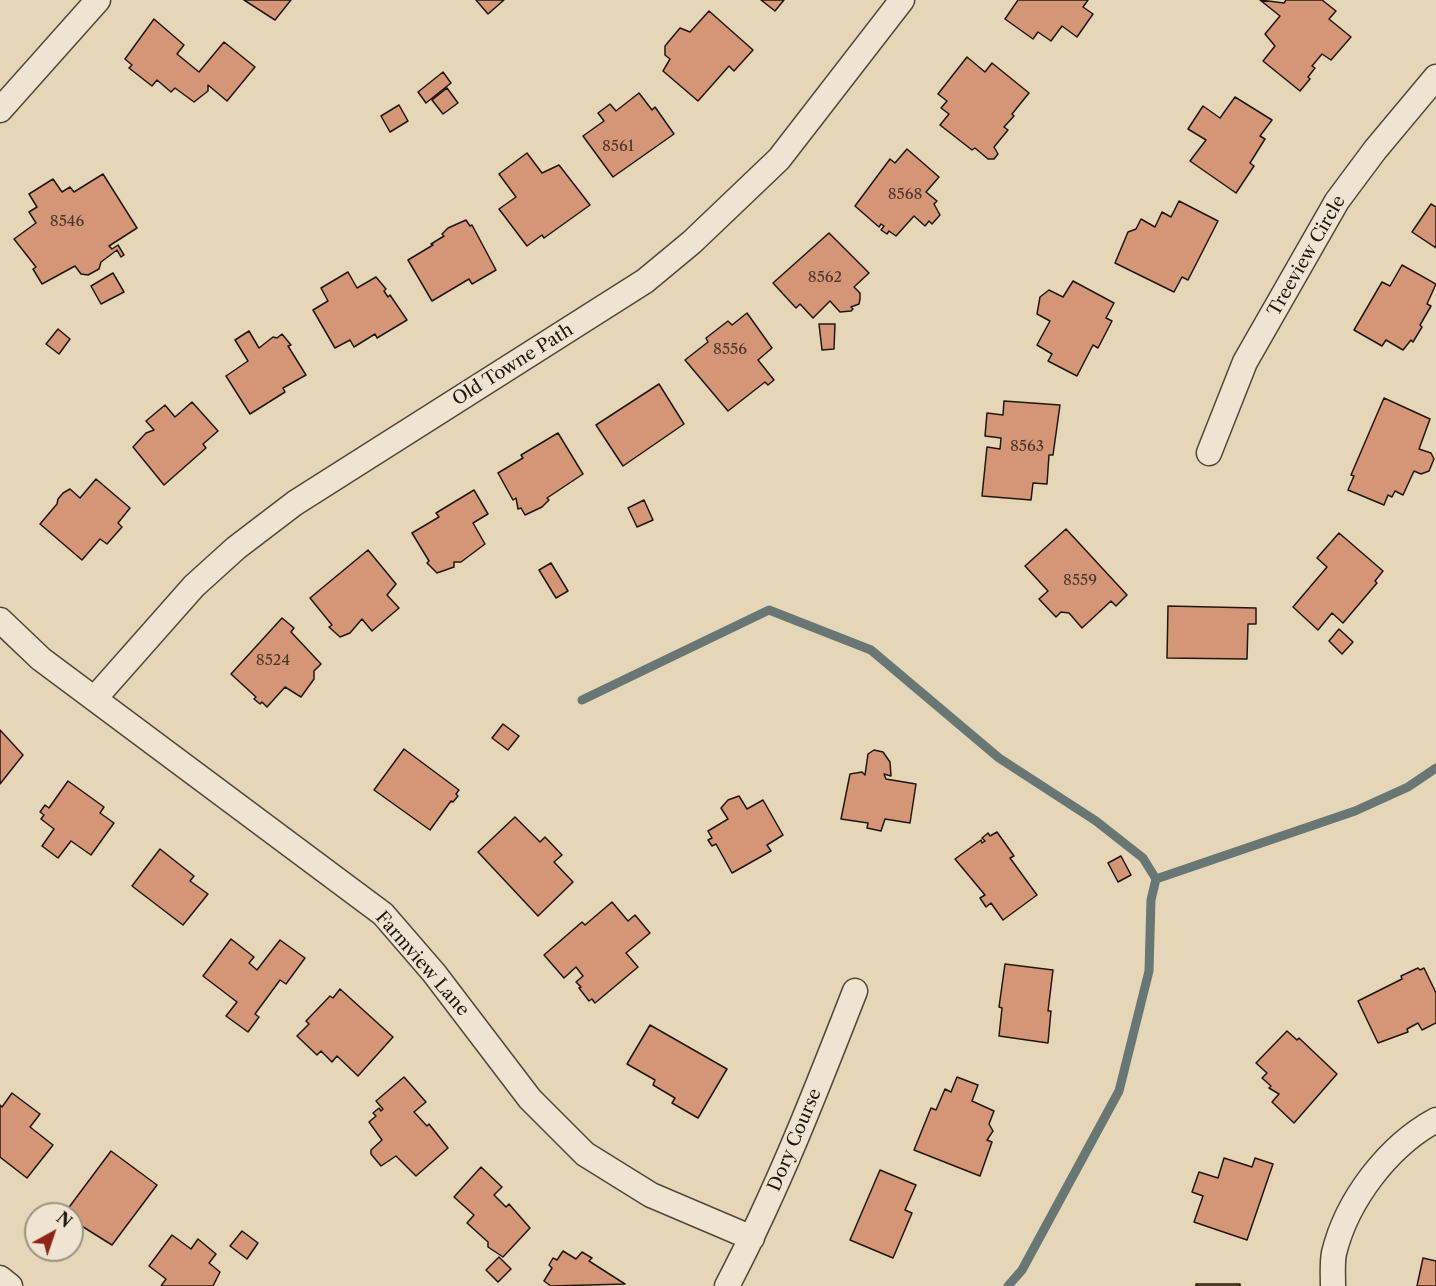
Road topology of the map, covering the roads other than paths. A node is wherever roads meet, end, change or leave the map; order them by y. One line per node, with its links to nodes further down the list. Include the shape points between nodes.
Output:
1 (98, 0): 4 (street)
2 (902, 0): 7 (street, Old Towne Path, via 779,159 692,242 645,281 295,503 194,586)
3 (1436, 77): 5 (street, Treeview Circle, via 1337,201 1245,362)
4 (0, 110)
5 (1209, 453)
6 (0, 620): 7 (street, Farmview Lane, via 41,659)
7 (95, 698): 10 (street, Farmview Lane, via 382,914 434,973 530,1099 585,1154 651,1195)
8 (855, 992): 10 (street, Dory Course)
9 (1436, 1120): 14 (street, via 1415,1131 1369,1179 1350,1213 1334,1255)
10 (752, 1239): 13 (street, Dory Course)
11 (0, 1278): 12 (street)
12 (10, 1286)
13 (727, 1286)
14 (1333, 1286)

